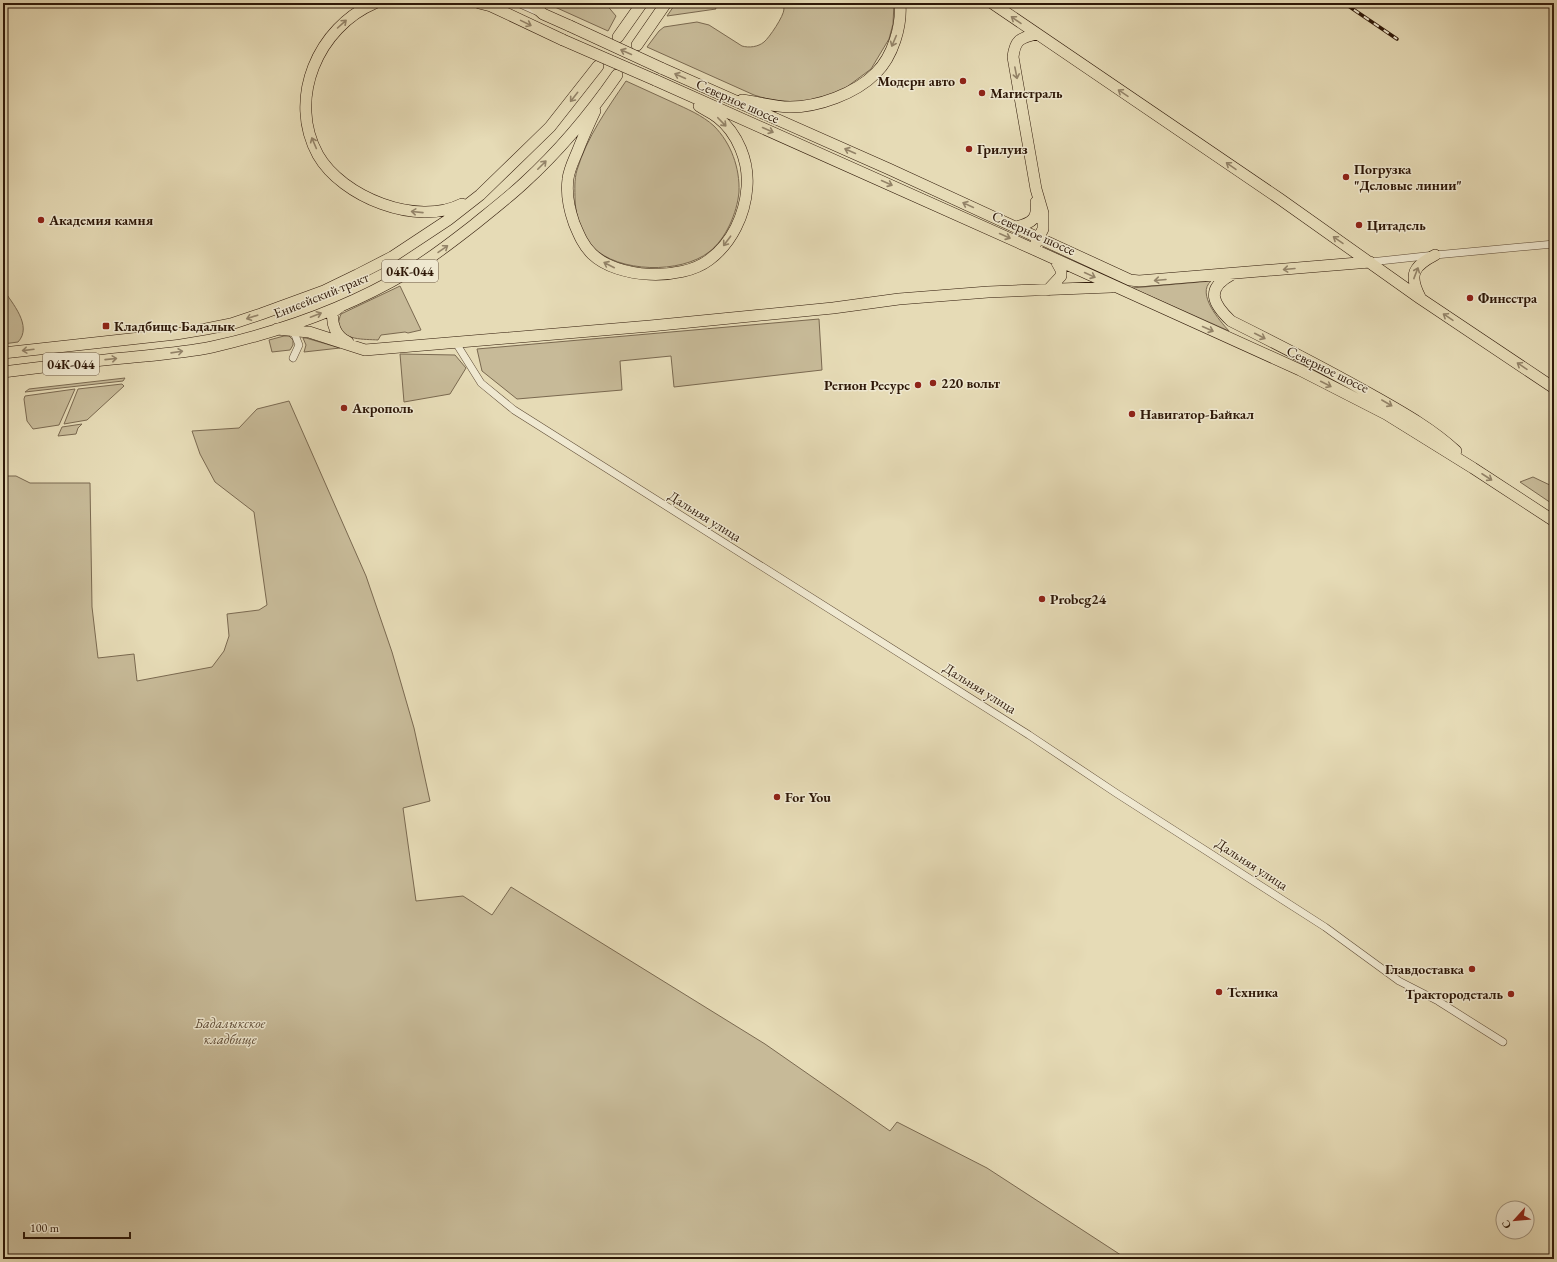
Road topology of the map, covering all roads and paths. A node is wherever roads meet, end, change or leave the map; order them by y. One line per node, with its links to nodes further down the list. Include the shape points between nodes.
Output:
1 (375, 3): 20 (main road, one-way to 1, via 452,209 438,212 401,210 367,197 348,185 332,173 318,155 307,114 307,91 313,66 335,30 351,16)
2 (479, 3): 9 (main road, Северное шоссе)
3 (518, 3): 10 (street, Северное шоссе)
4 (531, 3): 10 (main road)
5 (642, 3): 12 (main road)
6 (666, 3): 13 (main road)
7 (900, 3): 17 (main road, one-way to 17, via 898,31 889,54 876,73 855,89 813,105 790,107)
8 (992, 3): 11 (main road, one-way to 8)
9 (488, 4): 16 (main road, Северное шоссе, one-way to 16, bridge)
10 (544, 14): 17 (main road, Северное шоссе, one-way to 10, bridge)
11 (1036, 34): 19 (main road, one-way to 19, via 1018,41 1014,46 1013,57); 27 (main road, one-way to 11)
12 (618, 37)
13 (637, 45)
14 (598, 66): 20 (main road, Енисейский тракт / 04К-044, one-way to 20, via 550,127)
15 (617, 75): 18 (main road, Енисейский тракт / 04К-044)
16 (667, 85): 18 (main road, one-way to 18, via 718,117 729,130 744,157 747,180 746,199 733,233 708,261 688,270 667,274 631,272 610,266 593,254 580,238 569,209 568,178); 24 (main road, Северное шоссе, one-way to 24)
17 (728, 98): 21 (main road, Северное шоссе, one-way to 17)
18 (600, 99): 32 (main road, Енисейский тракт / 04К-044, one-way to 18, via 408,272 452,242 524,183 567,139)
19 (1036, 189): 21 (main road, via 1035,215 1031,222); 22 (main road, via 1043,213 1043,229)
20 (480, 195): 35 (main road, Енисейский тракт / 04К-044, one-way to 35, via 448,220 392,257 324,290 231,324)
21 (1016, 227): 22 (main road, Северное шоссе)
22 (1039, 238): 24 (main road); 28 (main road, Северное шоссе, one-way to 22, via 1139,282)
23 (1554, 244): 25 (street)
24 (1033, 249): 26 (main road, Северное шоссе)
25 (1435, 255): 27 (street); 31 (main road, one-way to 25, via 1413,284 1415,271 1424,260)
26 (1055, 259): 29 (main road, Северное шоссе, one-way to 29); 30 (main road, via 1061,276)
27 (1370, 262): 28 (main road, Северное шоссе, one-way to 28); 31 (main road)
28 (1233, 274): 43 (main road, one-way to 43, via 1216,286 1214,293 1215,303 1231,321 1396,408 1439,436)
29 (1114, 287): 30 (main road); 43 (main road, Северное шоссе, one-way to 43, via 1306,374 1386,414)
30 (1048, 290): 36 (main road, via 907,299 826,309)
31 (1421, 299): 42 (main road, one-way to 31)
32 (343, 304): 33 (main road, Енисейский тракт / 04К-044, one-way to 32); 37 (main road, via 333,312 336,332 341,339)
33 (277, 329): 34 (main road); 39 (main road, Енисейский тракт / 04К-044, one-way to 33, via 212,347)
34 (290, 330): 37 (main road, via 315,334); 40 (street, via 296,335 298,345)
35 (136, 338): 38 (main road, Енисейский тракт / 04К-044, one-way to 38); 39 (main road)
36 (456, 343): 37 (main road); 45 (street, Дальняя улица, via 481,383 514,410 1029,735 1325,927 1399,981 1438,1001)
37 (365, 350)
38 (3, 353)
39 (138, 357): 41 (main road, Енисейский тракт / 04К-044, one-way to 39)
40 (293, 358)
41 (3, 372)
42 (1554, 388)
43 (1473, 468): 44 (main road, Северное шоссе, one-way to 44)
44 (1554, 521)
45 (1503, 1042)

